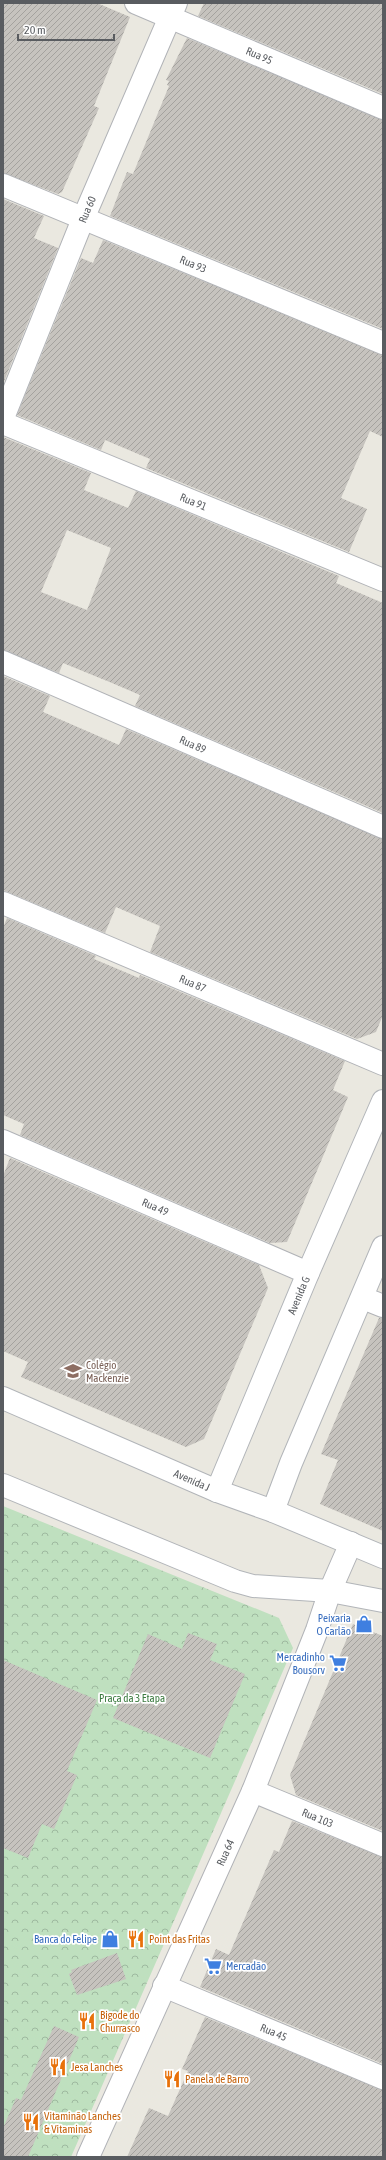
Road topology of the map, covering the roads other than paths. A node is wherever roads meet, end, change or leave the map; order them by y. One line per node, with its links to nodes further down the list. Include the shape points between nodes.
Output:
1 (136, 3): 2 (street, Rua 95)
2 (173, 10): 3 (street, Rua 95); 5 (street, Rua 60)
3 (383, 108)
4 (3, 185): 5 (street, Rua 93)
5 (83, 218): 6 (street, Rua 93); 7 (street, Rua 60)
6 (383, 343)
7 (3, 418)
8 (3, 423): 9 (street, Rua 91)
9 (383, 580)
10 (3, 662): 11 (street, Rua 89)
11 (383, 827)
12 (3, 903): 13 (street, Rua 87)
13 (383, 1064)
14 (383, 1101): 17 (street, Avenida G)
15 (3, 1142): 17 (street, Rua 49)
16 (383, 1247): 18 (street)
17 (308, 1273): 22 (street, Avenida G)
18 (363, 1298): 19 (street); 23 (street, via 291,1463)
19 (383, 1306)
20 (3, 1398): 22 (street, Avenida J)
21 (3, 1485): 26 (street, via 235,1581 253,1586)
22 (218, 1491): 23 (street, Avenida J)
23 (273, 1511): 24 (street, Avenida J)
24 (351, 1543): 25 (street, Avenida J); 26 (street, Rua 64)
25 (383, 1557)
26 (330, 1591): 27 (street); 28 (street, Rua 64)
27 (383, 1601)
28 (253, 1791): 29 (street, Rua 103); 30 (street, Rua 64)
29 (383, 1845)
30 (164, 1986): 31 (street, Rua 45); 32 (street, Rua 64)
31 (383, 2078)
32 (88, 2157)

